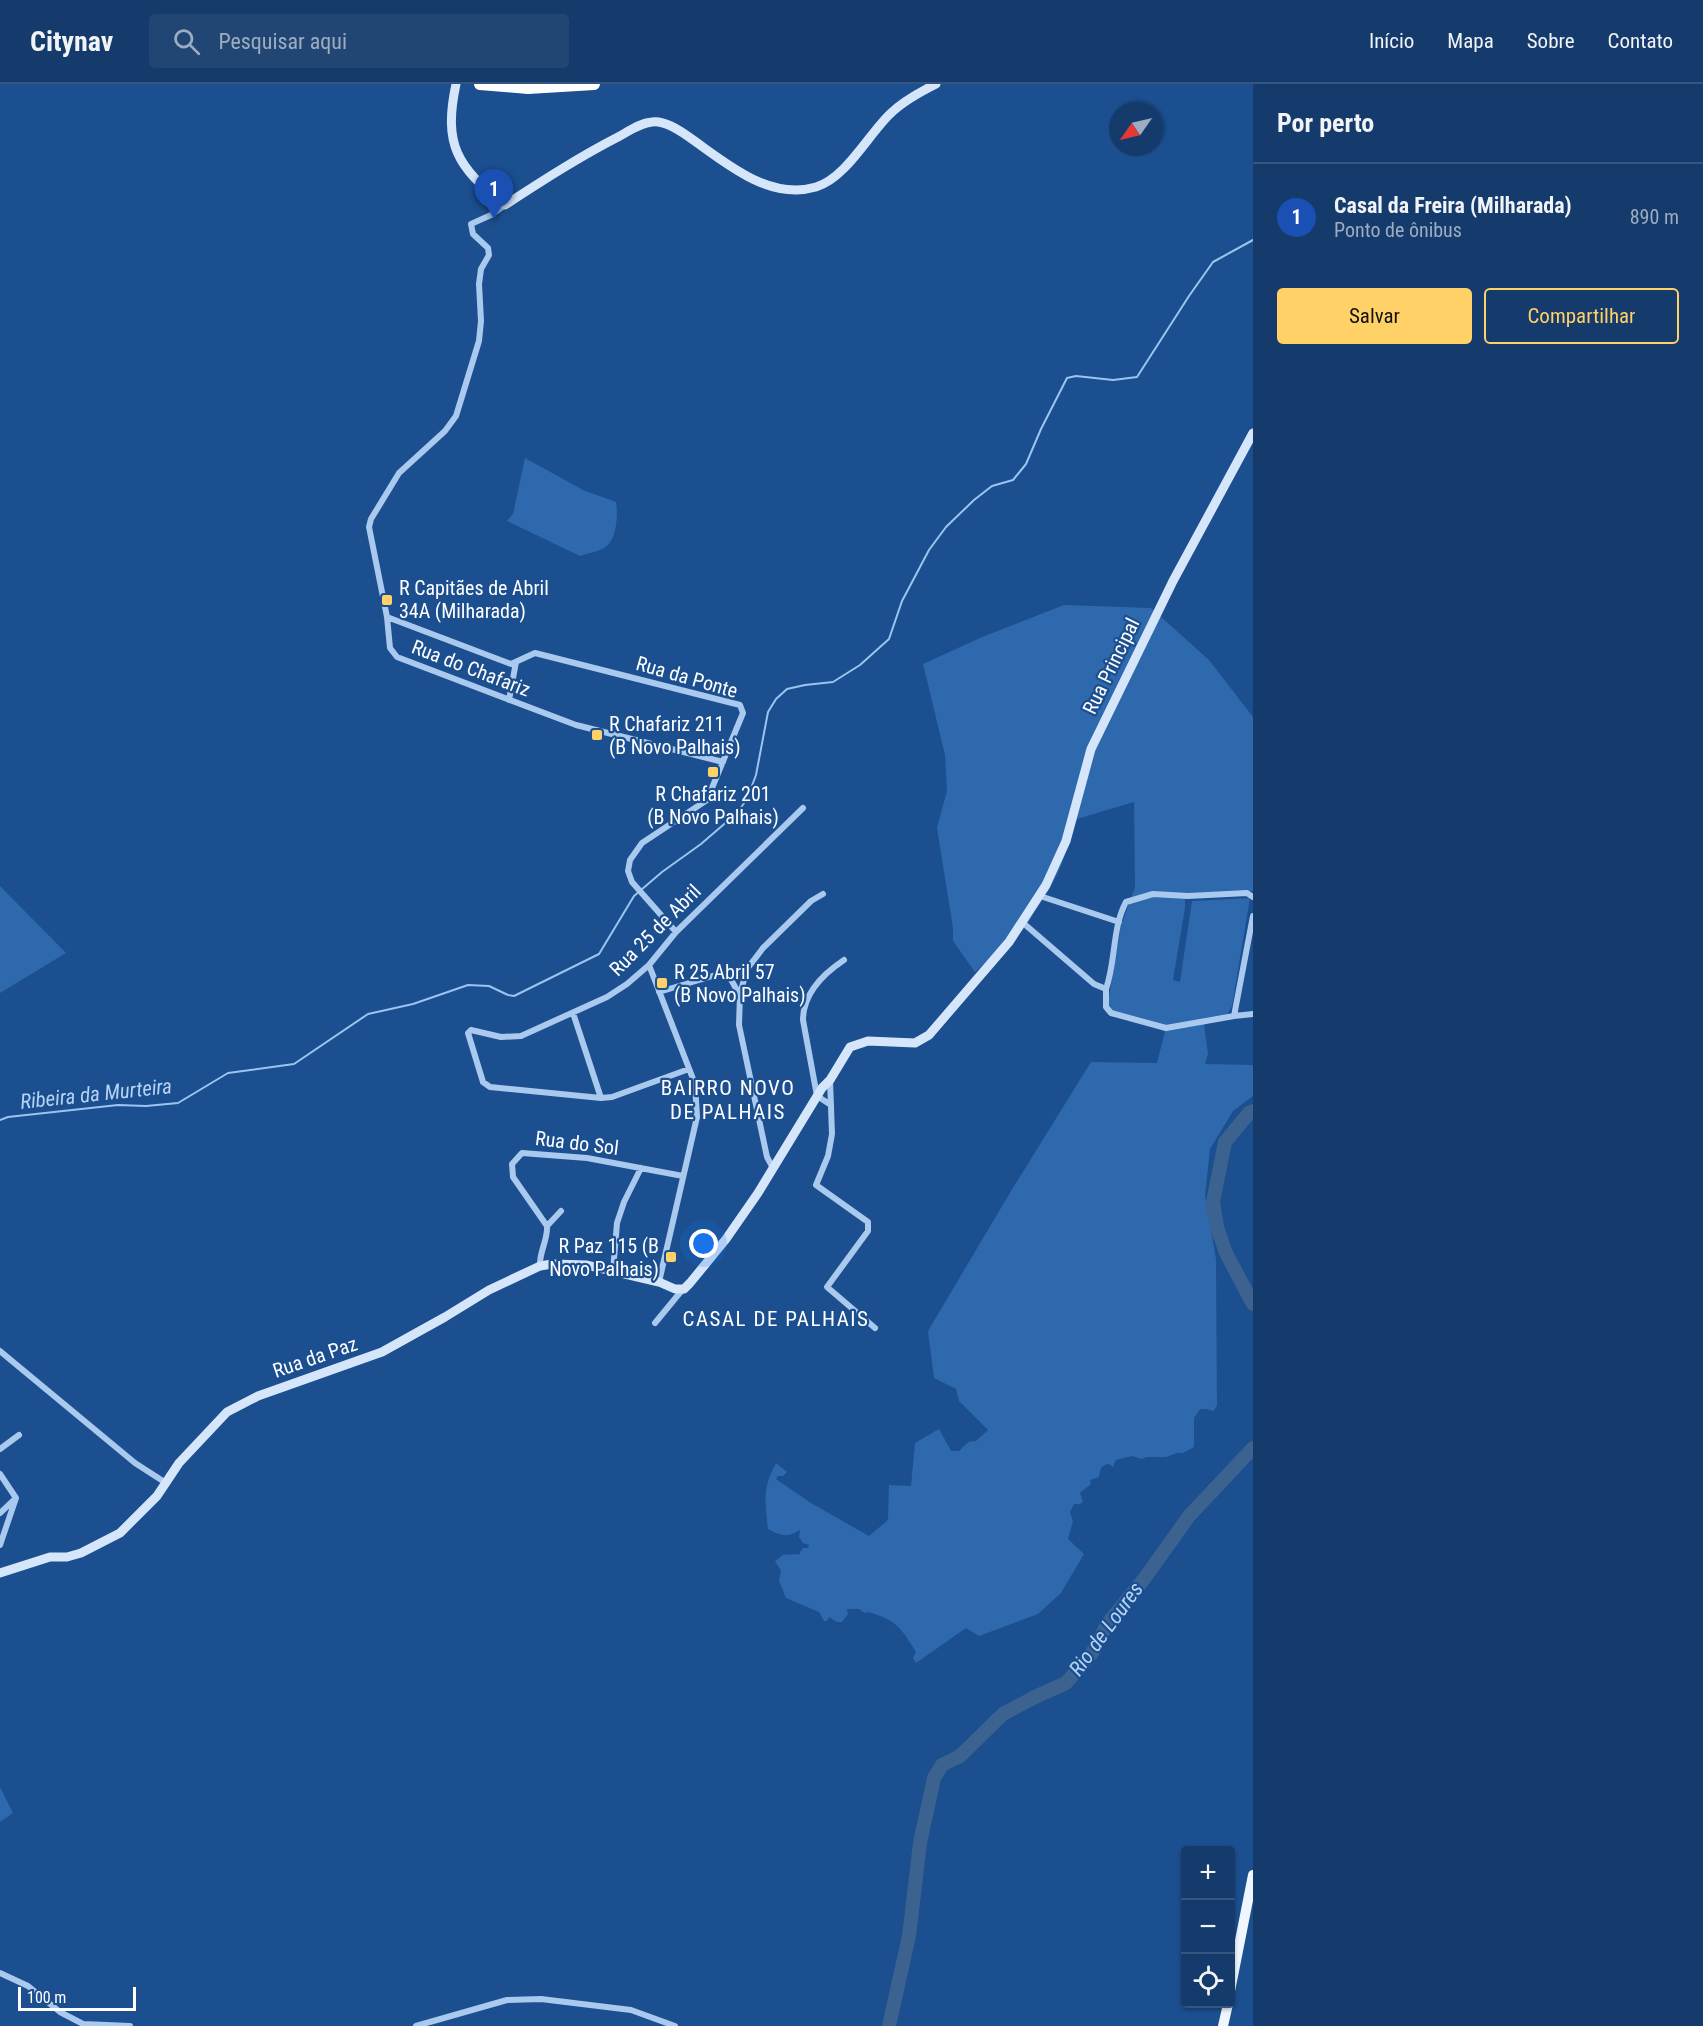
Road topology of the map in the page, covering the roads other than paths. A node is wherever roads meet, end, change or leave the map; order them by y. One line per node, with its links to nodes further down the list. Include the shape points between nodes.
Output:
1 (456, 84): 5 (street, via 450,126 461,163)
2 (480, 84): 3 (highway, via 528,88)
3 (594, 84)
4 (936, 84): 5 (street, via 892,112 847,166 816,187 771,187 747,177 678,130 653,121 588,153)
5 (505, 205): 7 (street, Rua do Chafariz, via 471,224 473,234 488,248 489,255 479,284 479,341 456,416 399,473 371,519 369,527)
6 (1253, 433): 13 (street, Rua Principal, via 1168,590 1090,748 1066,841)
7 (387, 617): 8 (street, Rua da Ponte, via 504,662); 9 (street, Rua do Chafariz, via 390,648 397,657)
8 (516, 662): 9 (street); 10 (street, Rua da Ponte, via 536,653 740,705 743,713)
9 (509, 700): 10 (street, Rua do Chafariz, via 576,725)
10 (723, 762): 18 (street, Rua da Ponte, via 707,800 642,843 630,860 628,871 636,887)
11 (802, 808): 18 (street, Rua 25 de Abril)
12 (823, 894): 21 (street, via 763,948)
13 (1040, 896): 16 (street, Rua Principal); 17 (street)
14 (1253, 897): 17 (street, via 1247,893 1152,894 1126,902)
15 (1253, 916): 28 (street)
16 (1022, 922): 23 (street, via 1094,984); 30 (street, Rua Principal, via 929,1035 915,1043 868,1041 850,1047)
17 (1119, 922): 23 (street)
18 (676, 932): 20 (street, Rua 25 de Abril)
19 (844, 960): 31 (street, via 812,988 802,1011)
20 (649, 965): 24 (street); 26 (street, Rua 25 de Abril, via 607,997)
21 (747, 969): 22 (street); 25 (street)
22 (728, 974): 24 (street); 25 (street)
23 (1106, 989): 28 (street, via 1106,1007 1111,1013 1166,1029)
24 (659, 992): 29 (street)
25 (740, 994): 35 (street, via 739,1025 767,1157)
26 (573, 1013): 32 (street); 32 (street, Rua 25 de Abril, via 521,1036 501,1037 471,1030 469,1039 486,1085)
27 (1253, 1014): 28 (street)
28 (1234, 1016)
29 (689, 1069): 32 (street); 36 (street, via 695,1084 697,1117)
30 (830, 1080): 31 (street, Rua Principal); 33 (street)
31 (817, 1096): 33 (street); 35 (street, Rua Principal)
32 (601, 1098)
33 (831, 1105): 44 (street, via 828,1156 816,1185 868,1222 868,1231 827,1287)
34 (641, 1168): 36 (street, Rua do Sol); 38 (street, Rua do Sol, via 587,1158 522,1153 512,1164 513,1177); 40 (street, via 617,1223)
35 (773, 1168): 42 (street, Rua Principal, via 726,1239)
36 (683, 1176): 41 (street)
37 (561, 1211): 38 (street)
38 (547, 1226): 39 (street)
39 (540, 1266): 40 (street, Rua da Paz, via 585,1265); 49 (street, Rua da Paz, via 489,1290 382,1352 258,1396 226,1412)
40 (613, 1271): 41 (street, Rua da Paz)
41 (659, 1282): 42 (street, Rua da Paz, via 675,1289)
42 (684, 1288): 43 (street)
43 (655, 1323)
44 (875, 1329)
45 (0, 1351): 49 (street, via 135,1463)
46 (19, 1435): 47 (street)
47 (0, 1449)
48 (0, 1474): 50 (street)
49 (166, 1482): 53 (street, Rua da Paz, via 120,1533 94,1548)
50 (16, 1498): 51 (street); 52 (street)
51 (0, 1513)
52 (0, 1545)
53 (0, 1573)
54 (1253, 1875): 55 (main road)
55 (1235, 1966)
56 (0, 1973): 58 (street, via 27,1986 83,2024)
57 (1227, 2008): 61 (main road)
58 (130, 2026)
59 (416, 2026): 60 (street, via 507,2000 541,1999 631,2010)
60 (675, 2026)
61 (1223, 2026)

